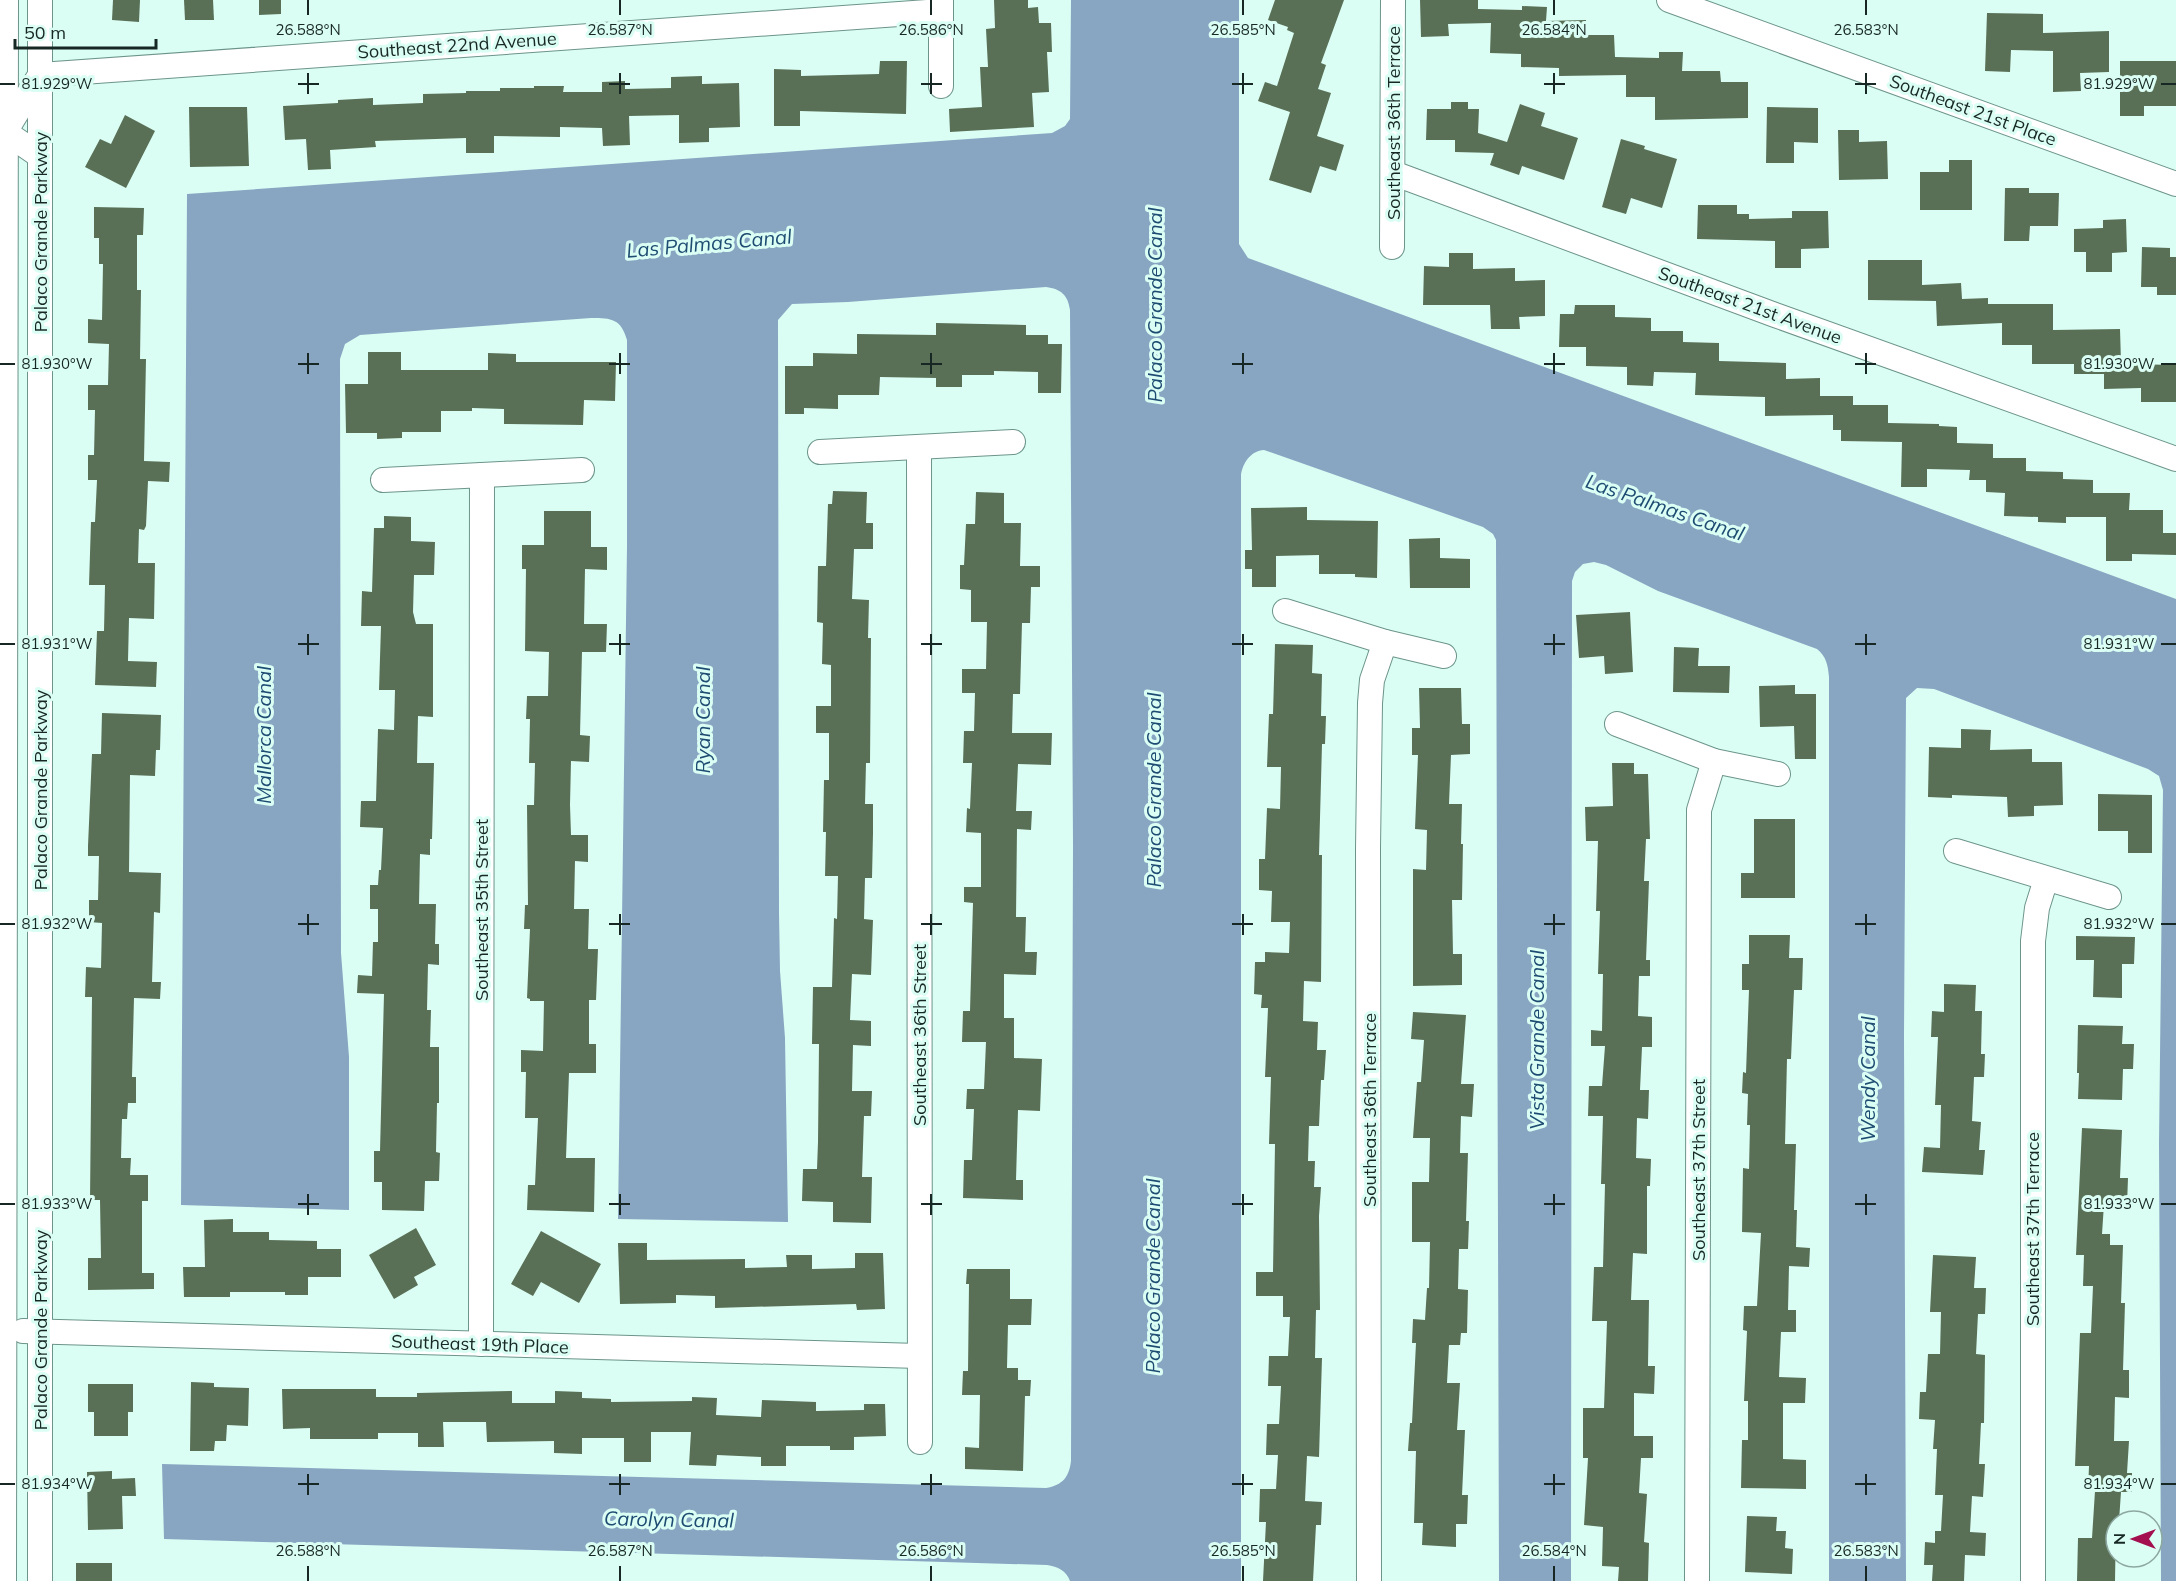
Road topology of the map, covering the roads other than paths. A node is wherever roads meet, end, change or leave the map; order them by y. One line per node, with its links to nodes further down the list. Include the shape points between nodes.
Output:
1 (6, 0): 8 (street, Palaco Grande Parkway)
2 (40, 0): 6 (street, Palaco Grande Parkway)
3 (1393, 0): 10 (street, Southeast 36th Terrace)
4 (1669, 0): 11 (street, Southeast 21st Place)
5 (941, 6): 6 (street, Southeast 22nd Avenue); 7 (street)
6 (40, 75): 8 (street); 9 (street, Palaco Grande Parkway)
7 (941, 86)
8 (3, 134): 9 (street); 29 (street, Palaco Grande Parkway)
9 (40, 156): 30 (street, Palaco Grande Parkway)
10 (1393, 173): 12 (street, Southeast 36th Terrace); 16 (street, Southeast 21st Avenue)
11 (2176, 184)
12 (1392, 247)
13 (1013, 442): 14 (street)
14 (919, 447): 15 (street); 32 (street, Southeast 36th Street)
15 (820, 453)
16 (2176, 459)
17 (582, 470): 18 (street)
18 (482, 475): 19 (street); 31 (street, Southeast 35th Street)
19 (383, 480)
20 (1286, 611): 21 (street)
21 (1385, 642): 22 (street); 36 (street, Southeast 36th Terrace, via 1372,680 1370,703)
22 (1444, 656)
23 (1617, 724): 24 (street)
24 (1714, 761): 25 (street); 37 (street, Southeast 37th Street, via 1699,810)
25 (1778, 774)
26 (1956, 851): 27 (street)
27 (2046, 879): 28 (street); 38 (street, Southeast 37th Terrace, via 2033,941)
28 (2109, 897)
29 (2, 1331): 30 (street, Southeast 19th Place); 34 (street, Palaco Grande Parkway)
30 (40, 1332): 31 (street, Southeast 19th Place); 35 (street, Palaco Grande Parkway)
31 (481, 1344): 32 (street, Southeast 19th Place)
32 (920, 1356): 33 (street, Southeast 36th Street)
33 (920, 1442)
34 (4, 1581)
35 (40, 1581)
36 (1369, 1581)
37 (1697, 1581)
38 (2033, 1581)

